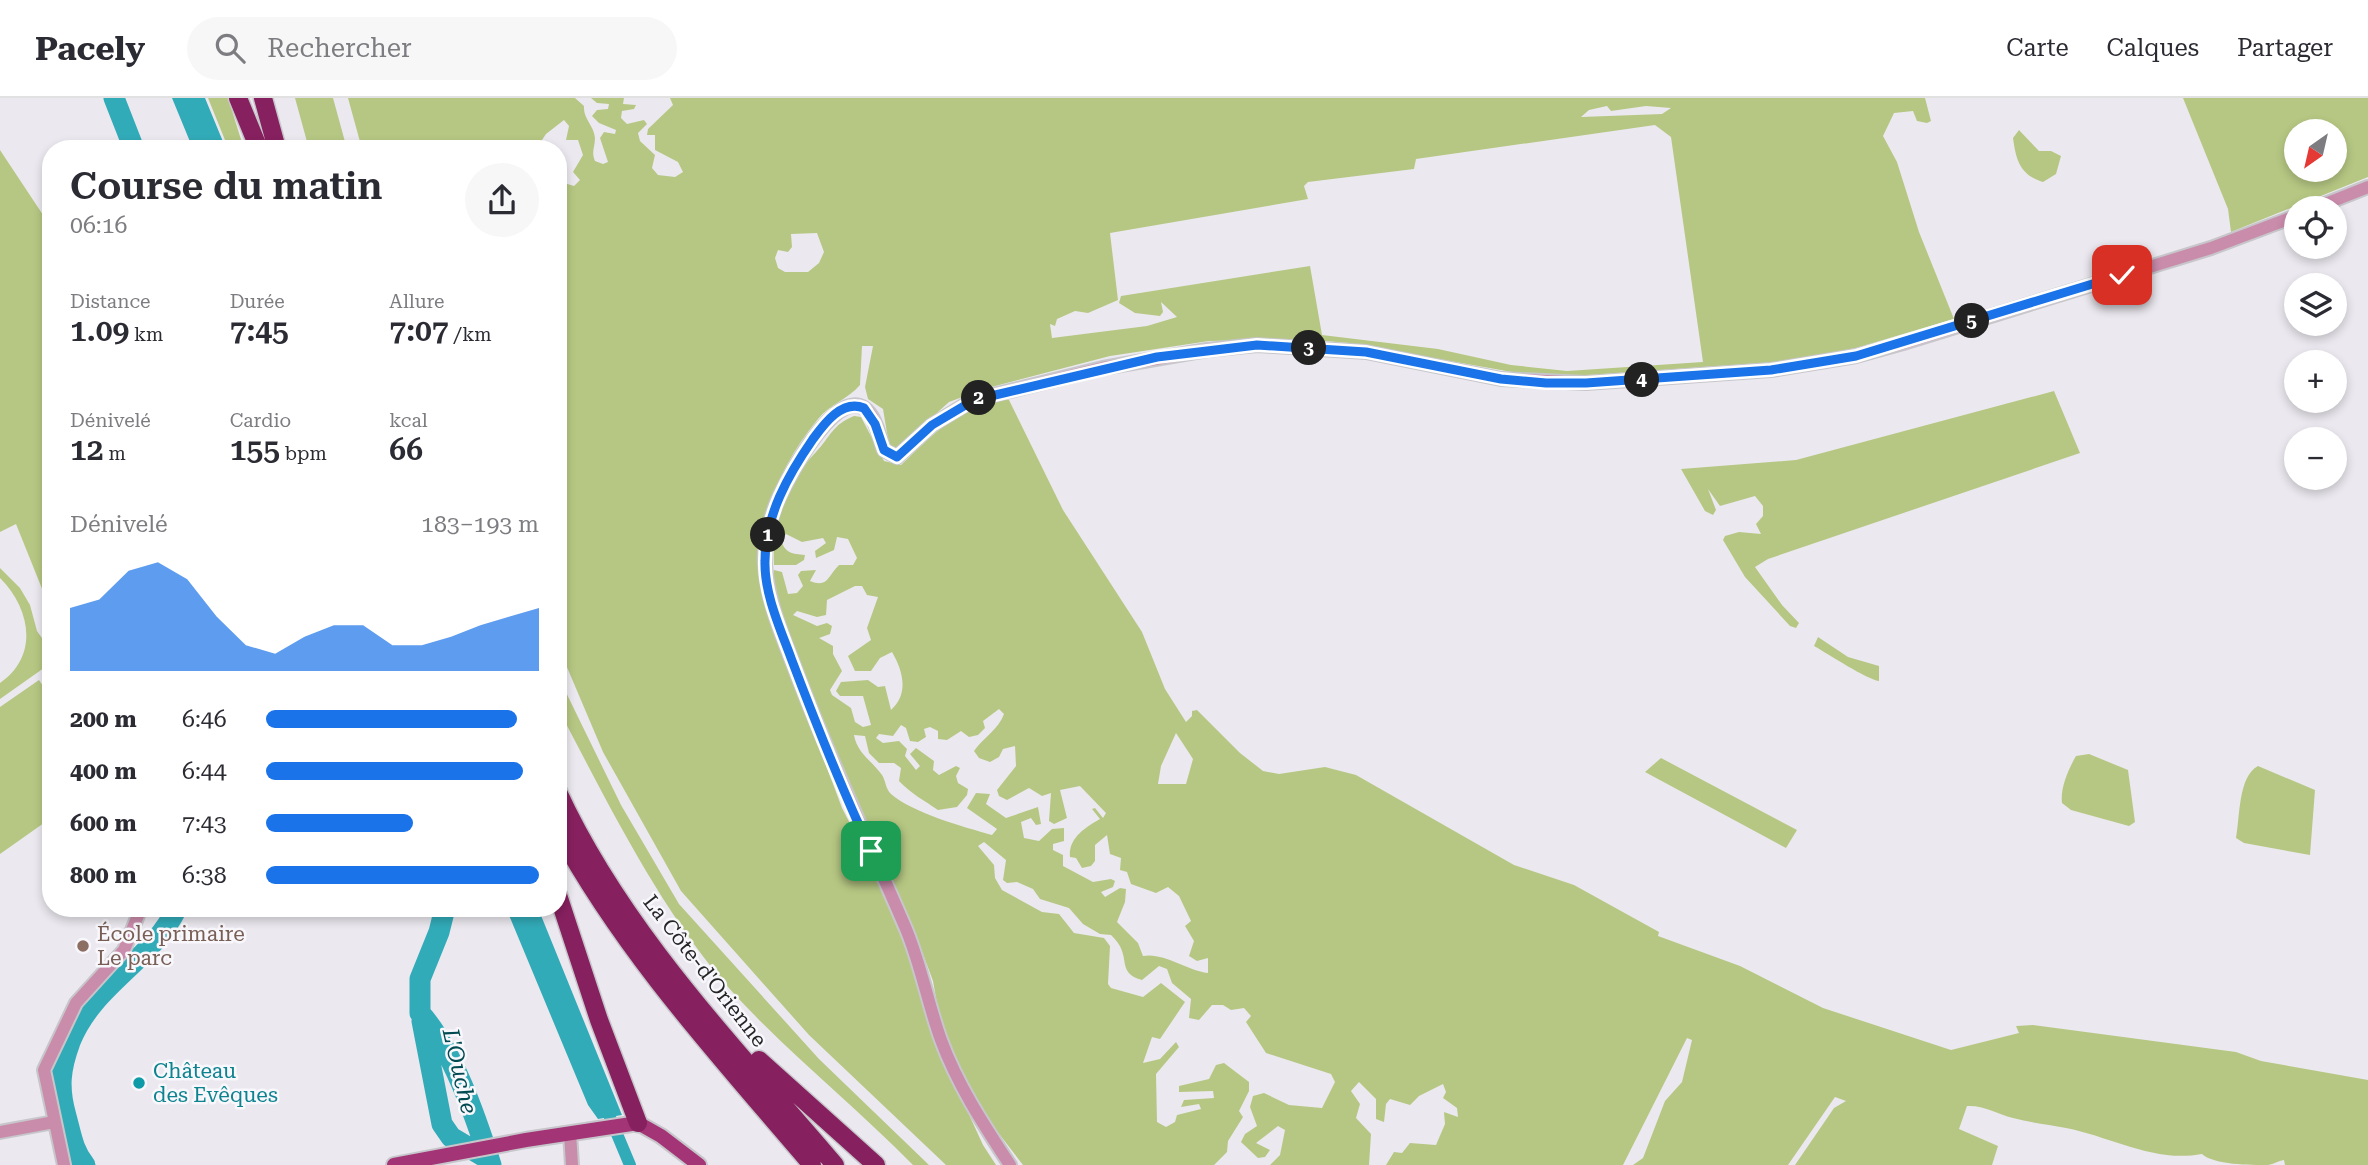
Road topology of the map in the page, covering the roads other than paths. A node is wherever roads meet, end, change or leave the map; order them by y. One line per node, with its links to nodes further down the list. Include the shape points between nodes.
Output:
1 (238, 98): 4 (highway)
2 (252, 98): 5 (highway)
3 (263, 98): 6 (highway)
4 (255, 140)
5 (264, 140)
6 (275, 140)
7 (2368, 187): 8 (street)
8 (2345, 196)
9 (2284, 221): 26 (street, via 2211,248 1903,343 1782,369 1546,383 1501,379 1366,352 1257,345 1157,357 974,400 932,425 897,457 884,450 870,414 859,406 838,411 822,427 784,486 764,562 769,590 843,790 907,933 949,1059 975,1114)
10 (567, 808): 14 (highway, La Côte-d'Orienne, via 612,888)
11 (567, 846): 23 (highway, La Côte-d'Orienne, via 640,958)
12 (137, 917): 15 (street, via 124,950 76,1003 44,1070)
13 (565, 917): 16 (highway)
14 (699, 1004): 24 (highway, La Côte-d'Orienne); 25 (highway)
15 (54, 1122): 17 (street); 20 (street)
16 (633, 1124): 18 (main road); 22 (main road)
17 (0, 1132)
18 (570, 1133): 19 (main road); 21 (street)
19 (400, 1164)
20 (64, 1165)
21 (572, 1165)
22 (699, 1165)
23 (812, 1165)
24 (835, 1165)
25 (876, 1165)
26 (1010, 1165)

